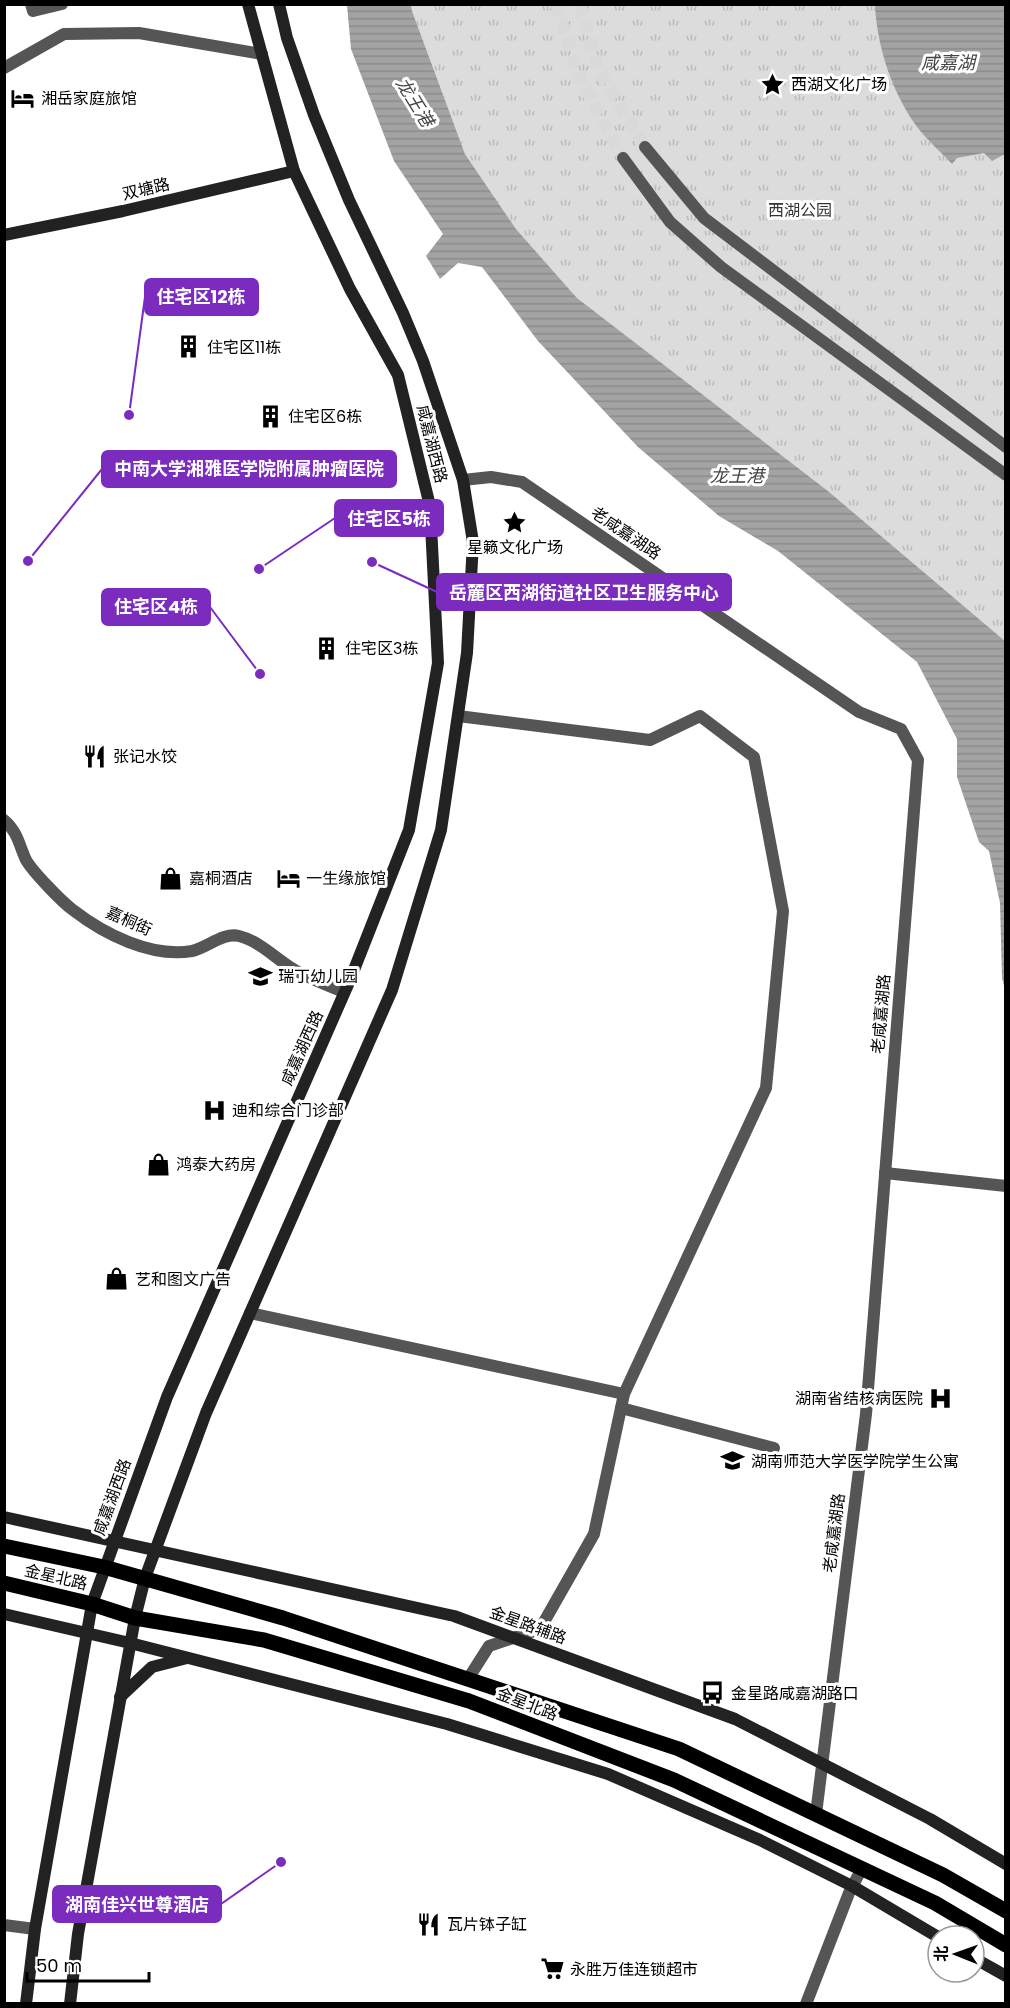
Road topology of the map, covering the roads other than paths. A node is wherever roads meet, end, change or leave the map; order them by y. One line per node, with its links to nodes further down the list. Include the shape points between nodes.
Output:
1 (32, 4): 2 (street, via 33,11)
2 (62, 4)
3 (248, 4): 5 (main road, 咸嘉湖西路)
4 (279, 4): 13 (main road, 咸嘉湖西路, via 314,115 423,361)
5 (262, 54): 6 (street, via 139,33 64,34); 9 (main road, 咸嘉湖西路)
6 (4, 68)
7 (645, 147): 11 (street, via 704,218)
8 (623, 158): 12 (street, via 670,222 721,267)
9 (294, 171): 10 (main road, 双塘路); 16 (main road, 咸嘉湖西路, via 350,289 398,375 430,506 438,663 410,830)
10 (4, 235)
11 (1005, 447)
12 (1005, 475)
13 (463, 480): 14 (main road, 咸嘉湖西路, via 473,542 467,653); 17 (street, 老咸嘉湖路, via 491,477 522,482 859,712 901,729 918,760)
14 (458, 716): 19 (main road, 咸嘉湖西路, via 441,830 392,990); 20 (street, via 650,740 700,716 754,757 783,911 766,1088)
15 (4, 820): 16 (street, 嘉桐街, via 13,828 27,861 57,896 101,929 141,946 176,952 192,951 237,935 290,967)
16 (345, 992): 24 (main road, 咸嘉湖西路, via 167,1396)
17 (885, 1173): 18 (street); 38 (street, 老咸嘉湖路, via 866,1414)
18 (1005, 1186)
19 (250, 1313): 20 (street); 26 (main road, 咸嘉湖西路, via 206,1413)
20 (624, 1394): 21 (street)
21 (621, 1408): 22 (street); 36 (street, via 594,1534 540,1629 489,1646)
22 (774, 1448)
23 (4, 1517): 24 (main road, 金星路辅路)
24 (113, 1542): 26 (main road, 金星路辅路); 27 (main road, 咸嘉湖西路)
25 (4, 1546): 27 (main road, 金星北路)
26 (156, 1550): 28 (main road, 咸嘉湖西路); 39 (main road, 金星路辅路, via 466,1620 735,1719 930,1819)
27 (104, 1568): 28 (main road, 金星北路); 30 (main road, 咸嘉湖西路)
28 (145, 1578): 32 (main road, 咸嘉湖西路); 36 (main road, 金星北路, via 283,1618)
29 (4, 1583): 30 (main road, 金星北路)
30 (92, 1604): 32 (main road, 金星北路); 33 (main road, 咸嘉湖西路)
31 (4, 1614): 33 (main road)
32 (135, 1618): 34 (main road, 咸嘉湖西路); 40 (main road, 金星北路, via 264,1640 469,1701 674,1780)
33 (87, 1633): 34 (main road); 44 (main road, 咸嘉湖西路)
34 (130, 1643): 35 (main road); 37 (main road, 咸嘉湖西路)
35 (188, 1658): 37 (main road, via 152,1667); 41 (main road, via 447,1724 608,1774 760,1840)
36 (468, 1679): 38 (main road, 金星北路, via 679,1749)
37 (120, 1697): 50 (main road, 咸嘉湖西路, via 78,1934)
38 (816, 1814): 42 (main road, 金星北路, via 943,1875)
39 (1005, 1864)
40 (862, 1868): 41 (street); 46 (main road, 金星北路, via 934,1903)
41 (852, 1886): 45 (main road); 51 (street)
42 (1005, 1911)
43 (4, 1925): 44 (street)
44 (35, 1929): 49 (main road, 咸嘉湖西路)
45 (926, 1929)
46 (1005, 1945)
47 (986, 1965): 48 (main road)
48 (1005, 1976)
49 (26, 2004)
50 (70, 2004)
51 (806, 2004)

